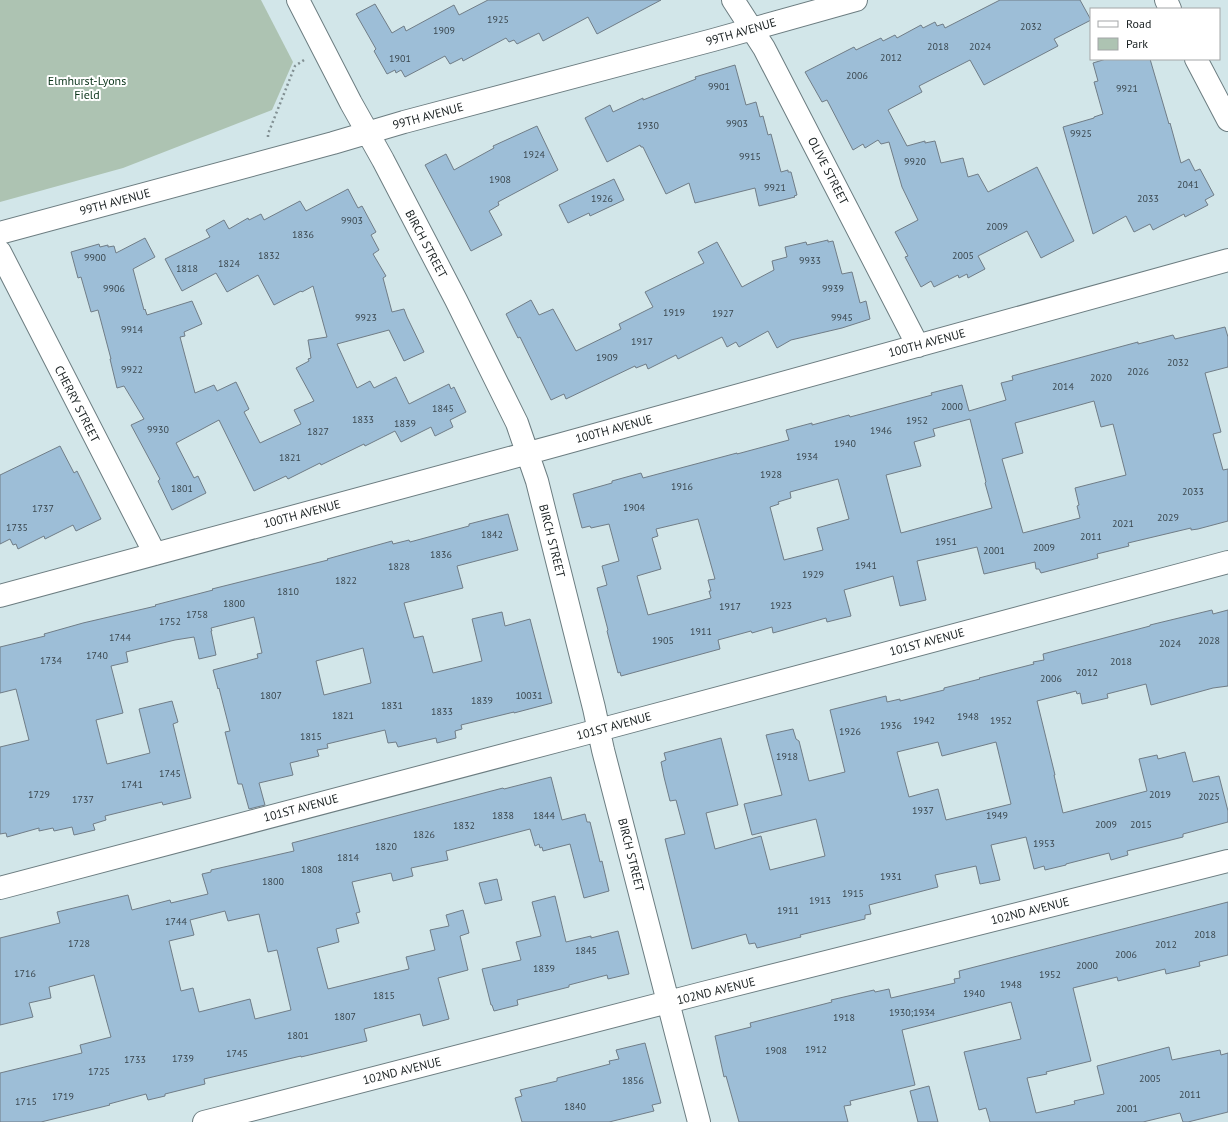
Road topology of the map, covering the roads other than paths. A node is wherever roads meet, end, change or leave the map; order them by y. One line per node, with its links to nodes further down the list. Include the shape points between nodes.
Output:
1 (298, 0): 7 (street, BIRCH STREET)
2 (733, 0): 4 (street, OLIVE STREET)
3 (856, 0): 4 (street, 99TH AVENUE)
4 (751, 29): 7 (street, 99TH AVENUE); 11 (street, OLIVE STREET, via 764,48)
5 (1197, 60): 6 (street)
6 (1228, 120)
7 (367, 133): 8 (street, 99TH AVENUE); 12 (street, BIRCH STREET, via 518,423)
8 (0, 233)
9 (0, 252): 13 (street, CHERRY STREET)
10 (1228, 260): 11 (street, 100TH AVENUE)
11 (918, 346): 12 (street, 100TH AVENUE)
12 (527, 453): 13 (street, 100TH AVENUE); 16 (street, BIRCH STREET, via 537,481)
13 (155, 554): 15 (street, 100TH AVENUE)
14 (1228, 562): 16 (street, 101ST AVENUE)
15 (0, 596)
16 (599, 730): 18 (street, 101ST AVENUE); 19 (street, BIRCH STREET)
17 (1228, 861): 19 (street, 102ND AVENUE)
18 (0, 888)
19 (669, 1002): 20 (street, 102ND AVENUE); 21 (street, BIRCH STREET)
20 (204, 1122)
21 (699, 1122)

